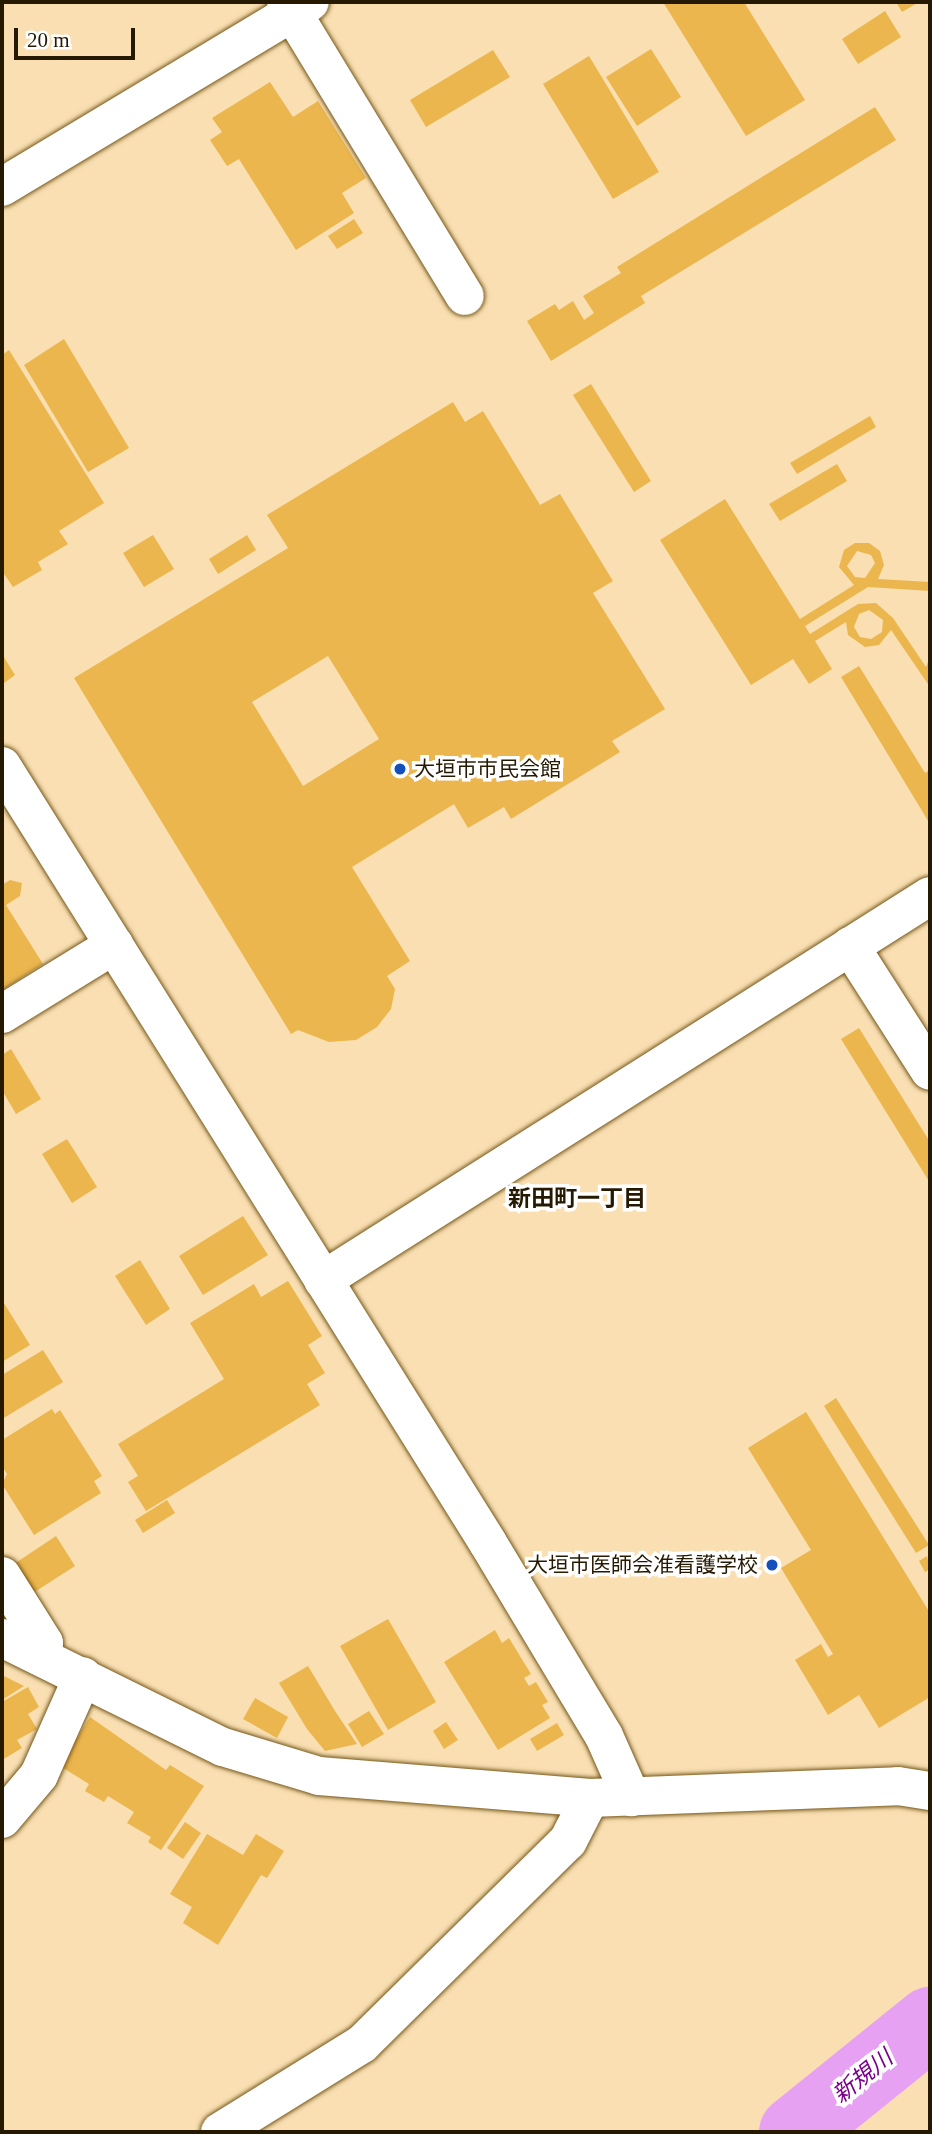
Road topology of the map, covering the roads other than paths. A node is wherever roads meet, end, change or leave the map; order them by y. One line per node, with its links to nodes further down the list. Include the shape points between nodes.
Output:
1 (296, 5): 2 (street); 3 (street)
2 (2, 187)
3 (465, 296)
4 (2, 766): 6 (street)
5 (930, 896): 7 (street)
6 (114, 945): 8 (street); 10 (street)
7 (850, 946): 9 (street); 10 (street)
8 (2, 1014)
9 (930, 1071)
10 (323, 1280): 16 (street, via 604,1736)
11 (2, 1576): 13 (street, via 44,1643)
12 (2, 1638): 13 (street)
13 (41, 1656): 14 (street)
14 (83, 1676): 17 (street, via 223,1747 319,1776); 18 (street, via 39,1775)
15 (930, 1791): 16 (street, via 898,1786)
16 (631, 1797): 17 (street)
17 (590, 1798): 19 (street, via 568,1842 362,2044)
18 (2, 1819)
19 (220, 2132)

